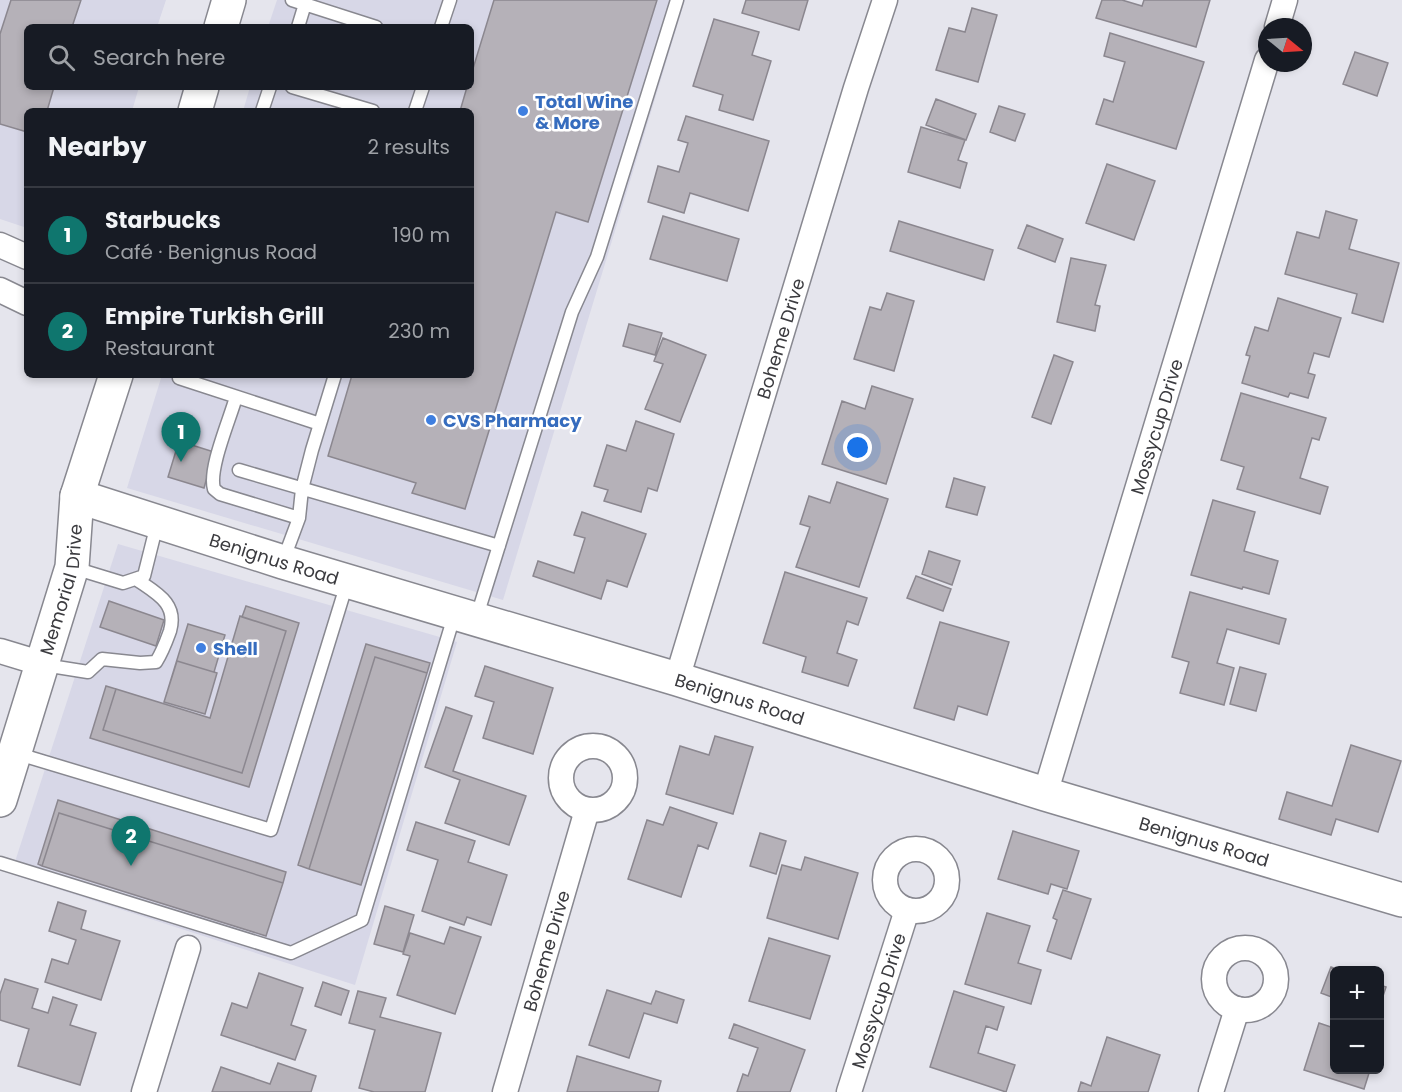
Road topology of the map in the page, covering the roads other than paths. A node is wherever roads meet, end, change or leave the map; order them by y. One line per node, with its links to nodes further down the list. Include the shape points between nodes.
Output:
1 (229, 0): 9 (street)
2 (292, 0): 7 (lane)
3 (450, 0): 12 (lane)
4 (677, 0): 36 (lane, via 597,257 572,312)
5 (885, 0): 44 (street, Boheme Drive)
6 (1285, 0): 8 (street)
7 (305, 4): 10 (lane); 11 (lane)
8 (1280, 18)
9 (222, 24)
10 (299, 24)
11 (367, 24)
12 (442, 24)
13 (1263, 72): 46 (street, Mossycup Drive)
14 (201, 90): 18 (street)
15 (269, 90): 19 (lane)
16 (302, 90): 20 (lane)
17 (422, 90): 21 (lane)
18 (196, 108)
19 (263, 108)
20 (363, 108)
21 (416, 108)
22 (0, 245): 23 (street)
23 (24, 256)
24 (0, 290): 25 (street)
25 (24, 302)
26 (115, 378): 33 (street, Memorial Drive)
27 (179, 378): 29 (lane)
28 (334, 378): 30 (lane)
29 (236, 397): 30 (lane); 34 (lane, via 214,467 214,489)
30 (320, 424): 32 (lane)
31 (238, 470): 32 (lane)
32 (302, 489): 34 (lane); 36 (lane)
33 (77, 496): 35 (street, Benignus Road); 38 (street, Memorial Drive)
34 (298, 518): 37 (lane)
35 (158, 523): 37 (street, Benignus Road); 39 (lane, via 144,576)
36 (499, 546): 41 (lane)
37 (283, 562): 40 (street, Benignus Road)
38 (72, 567): 39 (lane, via 123,583); 43 (street, Memorial Drive)
39 (136, 579): 43 (lane, via 162,596 172,612 164,650 156,662 102,659 88,672)
40 (348, 582): 41 (street, Benignus Road); 45 (lane, via 271,830)
41 (466, 616): 44 (street, Benignus Road); 49 (lane, via 362,920 291,953)
42 (0, 651): 43 (street)
43 (43, 664): 45 (street, Memorial Drive)
44 (677, 679): 46 (street, Benignus Road)
45 (15, 753): 47 (street, Memorial Drive)
46 (1045, 794): 50 (street, Benignus Road)
47 (0, 800)
48 (587, 810): 55 (street, Boheme Drive)
49 (0, 863)
50 (1402, 900)
51 (907, 910): 56 (street, Mossycup Drive)
52 (188, 948): 54 (street)
53 (1237, 1009): 57 (street)
54 (144, 1092)
55 (504, 1092)
56 (849, 1092)
57 (1211, 1092)

